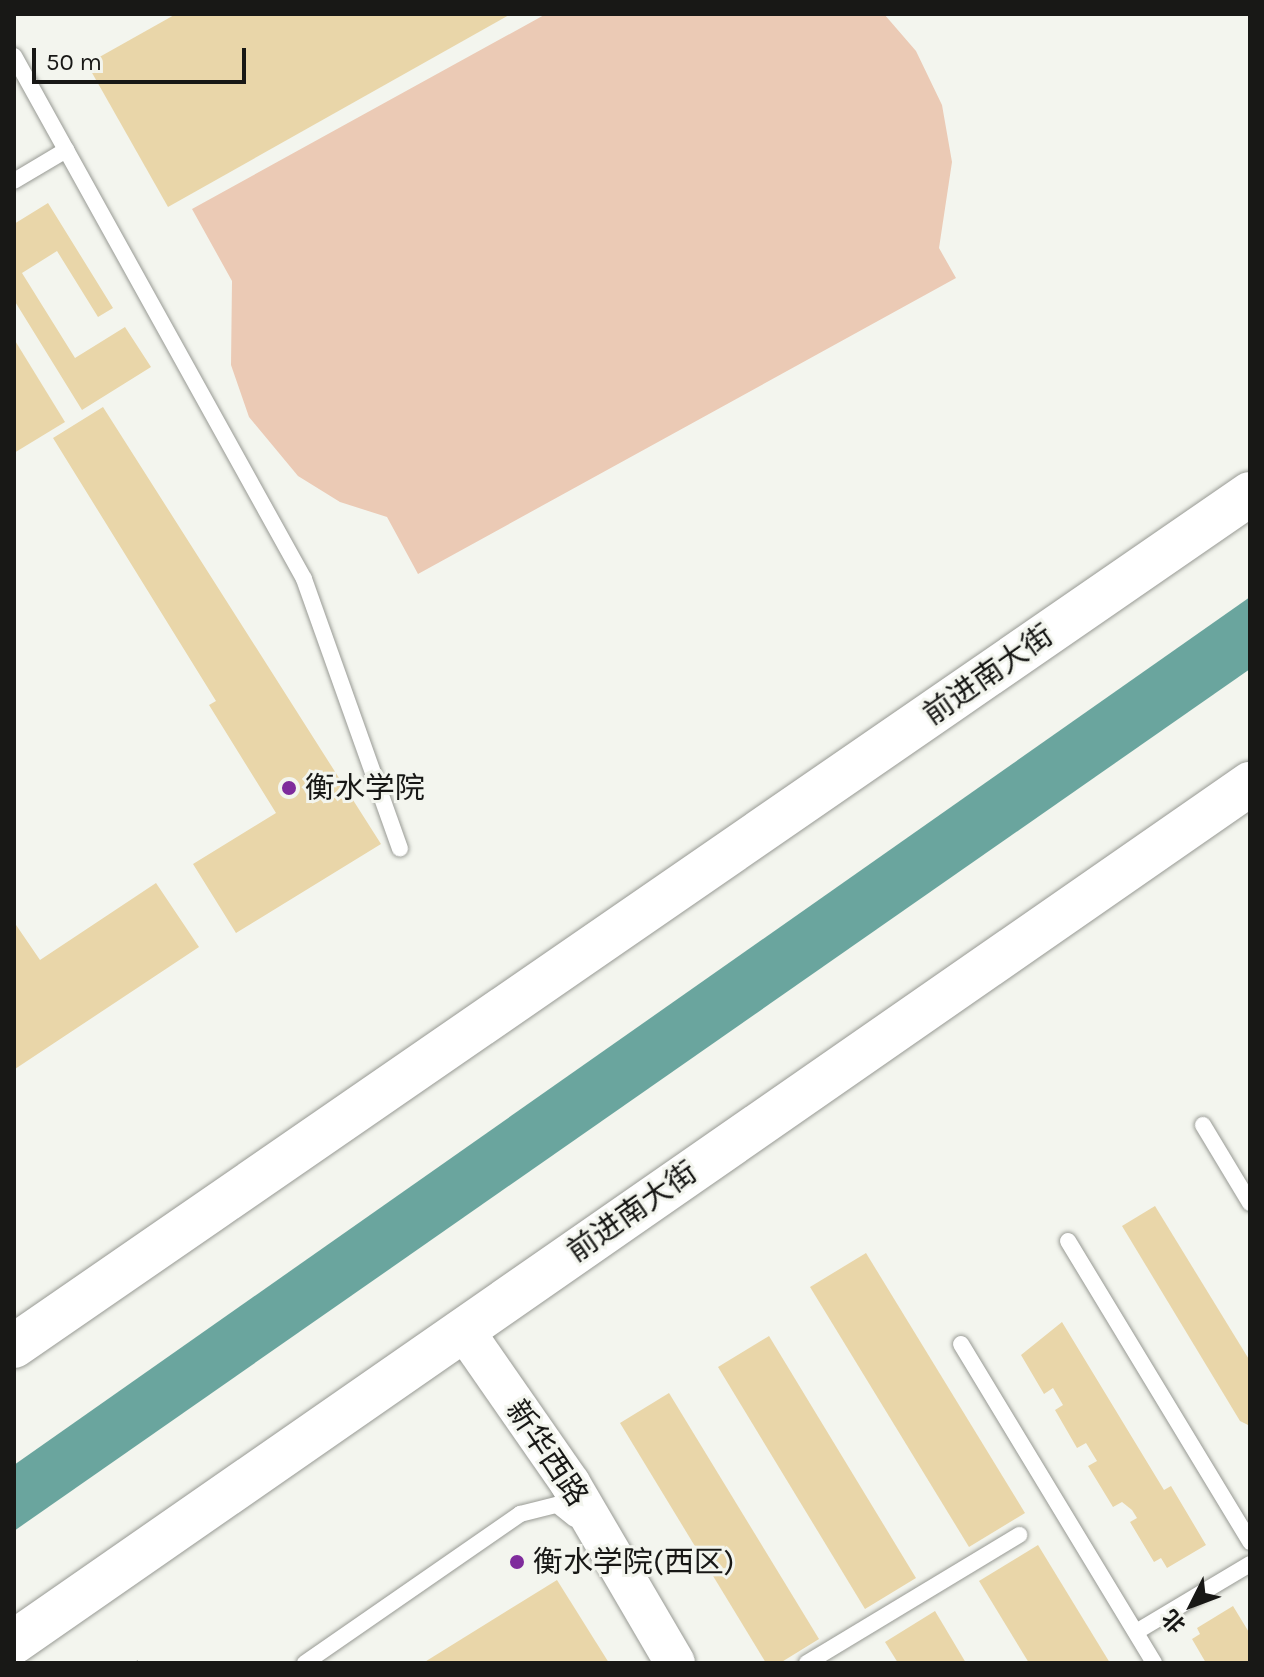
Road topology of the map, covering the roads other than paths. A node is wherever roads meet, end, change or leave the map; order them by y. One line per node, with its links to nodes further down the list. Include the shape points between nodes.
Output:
1 (14, 56): 2 (lane)
2 (66, 150): 3 (lane); 6 (lane, via 304,579)
3 (14, 181)
4 (1250, 494): 12 (main road, 前进南大街)
5 (1250, 784): 10 (main road, 前进南大街)
6 (400, 848)
7 (1203, 1125): 8 (lane)
8 (1250, 1203)
9 (1068, 1241): 14 (lane)
10 (463, 1329): 17 (main road, 前进南大街); 20 (street, 新华西路, via 570,1483)
11 (961, 1344): 16 (lane)
12 (14, 1346)
13 (1019, 1535): 21 (lane)
14 (1250, 1542)
15 (1250, 1564): 16 (lane)
16 (1136, 1632): 22 (lane)
17 (14, 1642)
18 (305, 1663): 19 (lane, via 520,1514 557,1505 570,1511)
19 (658, 1663)
20 (675, 1663)
21 (807, 1663)
22 (1154, 1663)

